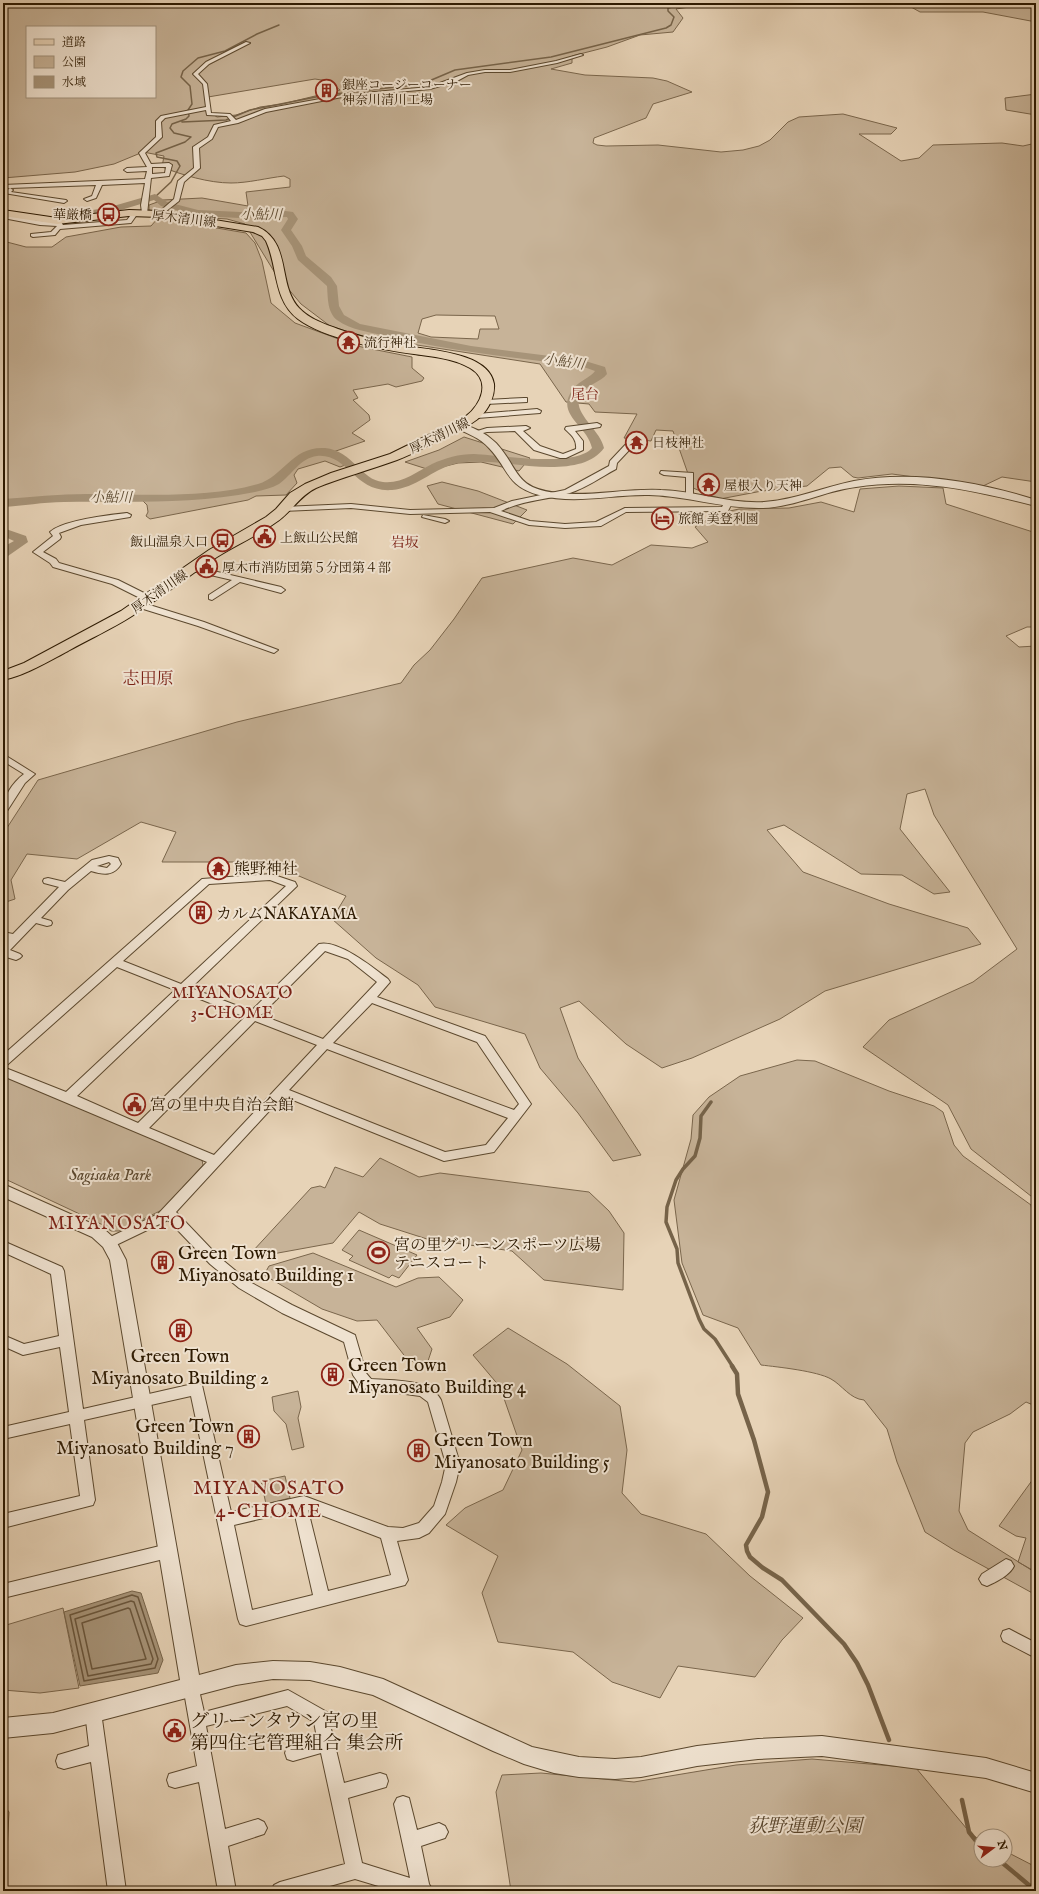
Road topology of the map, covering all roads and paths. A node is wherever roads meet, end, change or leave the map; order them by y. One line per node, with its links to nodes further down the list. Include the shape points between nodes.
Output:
1 (248, 43): 3 (street, via 210,60 195,74 205,84)
2 (581, 56): 4 (street, via 510,70 467,74 430,88 342,96 265,111)
3 (208, 108): 4 (street, via 209,114 228,115); 5 (street, via 163,117 158,122 159,137 142,153)
4 (236, 122): 21 (street, via 216,126 210,139 196,147 197,168 182,181 176,201)
5 (149, 167): 6 (street); 8 (street); 8 (street, via 169,165 167,175)
6 (127, 170)
7 (41, 177): 11 (street)
8 (148, 179): 10 (street); 16 (street)
9 (14, 184): 11 (street); 12 (street); 17 (street)
10 (99, 184): 11 (street); 13 (street)
11 (39, 186)
12 (3, 187)
13 (97, 190): 14 (street); 18 (street, via 94,197)
14 (104, 190)
15 (139, 190): 16 (street)
16 (146, 190): 20 (street)
17 (5, 193): 19 (street)
18 (87, 199)
19 (64, 201)
20 (142, 210): 21 (main road, 厚木清川線); 23 (main road, 厚木清川線, via 68,221); 24 (street, via 129,222)
21 (163, 212): 26 (main road, 厚木清川線, via 243,226 264,234 273,245 288,302 302,317 323,327 372,342 455,358 472,364 486,379)
22 (3, 215): 23 (main road, 厚木清川線)
23 (33, 220): 24 (street, via 61,224)
24 (59, 227): 24 (street, via 42,225 35,230 32,237 53,234)
25 (524, 400): 26 (street)
26 (486, 402): 28 (main road)
27 (537, 411): 28 (street)
28 (478, 414): 29 (main road, 厚木清川線)
29 (458, 426): 32 (street); 40 (main road, 厚木清川線, via 394,456 309,486)
30 (526, 428): 31 (street)
31 (517, 429): 32 (street); 33 (street, via 537,448 563,456 579,450 581,446 571,429 595,424)
32 (479, 430): 36 (street, via 515,480)
33 (604, 433)
34 (629, 446): 36 (street, via 613,463 613,467 578,487)
35 (664, 473): 37 (street, via 690,475)
36 (550, 495): 37 (street, via 585,498 649,492); 41 (street, via 507,504)
37 (690, 496): 38 (street)
38 (728, 503): 39 (street, via 774,504 855,484 890,481 981,490); 41 (street, via 725,509 626,510 616,513 606,521 586,526 529,523)
39 (1036, 503)
40 (283, 509): 42 (street, via 361,506); 45 (main road, 厚木清川線, via 264,524)
41 (495, 511): 42 (street)
42 (410, 512): 44 (street)
43 (127, 515): 49 (street, via 74,524 61,529 54,532 56,537 37,552 56,565 115,582)
44 (445, 521)
45 (192, 568): 46 (street); 49 (main road, 厚木清川線)
46 (238, 580): 47 (street); 48 (street)
47 (281, 590)
48 (212, 597)
49 (144, 602): 50 (street); 51 (main road, 厚木清川線, via 68,646)
50 (274, 650)
51 (3, 676)
52 (3, 757): 53 (street, via 30,774 20,781)
53 (3, 809)
54 (91, 867): 56 (street)
55 (48, 881): 56 (street)
56 (67, 886): 57 (street)
57 (34, 919): 58 (street); 60 (street)
58 (48, 923)
59 (3, 935): 60 (street)
60 (16, 938): 61 (street)
61 (3, 951): 62 (street)
62 (16, 956)
63 (115, 962): 64 (street); 64 (street, via 206,882 271,876 291,884 292,886); 68 (street)
64 (183, 989): 66 (street); 71 (street)
65 (370, 998): 66 (street, via 384,982 352,957 323,946); 67 (street); 72 (street, via 481,1039 525,1104)
66 (253, 1016): 67 (street); 73 (street)
67 (325, 1044): 70 (street); 72 (street)
68 (3, 1062)
69 (3, 1071): 71 (street)
70 (280, 1091): 72 (street, via 444,1158 490,1149); 74 (street)
71 (68, 1097): 73 (street)
72 (516, 1116)
73 (140, 1128): 74 (street)
74 (215, 1160): 76 (street)
75 (3, 1190): 77 (street, via 90,1229)
76 (168, 1212): 77 (street, via 163,1217); 87 (street, via 240,1282 350,1339 360,1375 367,1384 423,1391 434,1400 453,1464 450,1482 440,1509 424,1528 403,1535)
77 (109, 1243): 81 (street, via 118,1260)
78 (3, 1246): 80 (street, via 57,1271)
79 (3, 1340): 80 (street, via 24,1350)
80 (66, 1340): 82 (street)
81 (142, 1401): 82 (street); 85 (street, via 197,1389); 88 (street)
82 (77, 1417): 83 (street); 86 (street, via 88,1500)
83 (3, 1434)
84 (299, 1502): 85 (street); 87 (street); 92 (street)
85 (225, 1520): 92 (street, via 246,1619)
86 (3, 1521)
87 (388, 1534): 92 (street, via 400,1580)
88 (168, 1551): 91 (street); 95 (street)
89 (1006, 1566): 90 (street)
90 (987, 1579)
91 (3, 1591)
92 (322, 1600)
93 (1009, 1636): 94 (street)
94 (1036, 1650)
95 (191, 1686): 96 (street); 97 (street); 106 (street, via 236,1675 273,1670 310,1671 340,1677 376,1686 532,1757 554,1764 579,1767 642,1768 697,1756 758,1749 822,1746 986,1768)
96 (93, 1712): 98 (street, via 53,1723); 100 (street)
97 (197, 1721): 99 (street, via 288,1698 321,1717); 103 (street)
98 (3, 1728)
99 (326, 1744): 101 (street); 107 (street)
100 (99, 1752): 102 (street); 114 (street)
101 (293, 1753)
102 (64, 1762)
103 (206, 1772): 104 (street); 111 (street)
104 (175, 1780)
105 (380, 1781): 107 (street)
106 (1036, 1782)
107 (337, 1793): 113 (street)
108 (403, 1804): 112 (street)
109 (258, 1828): 111 (street)
110 (439, 1832): 112 (street)
111 (218, 1840): 115 (street)
112 (411, 1840): 117 (street)
113 (355, 1870): 116 (street); 117 (street)
114 (117, 1891)
115 (227, 1891)
116 (280, 1891)
117 (423, 1891)

